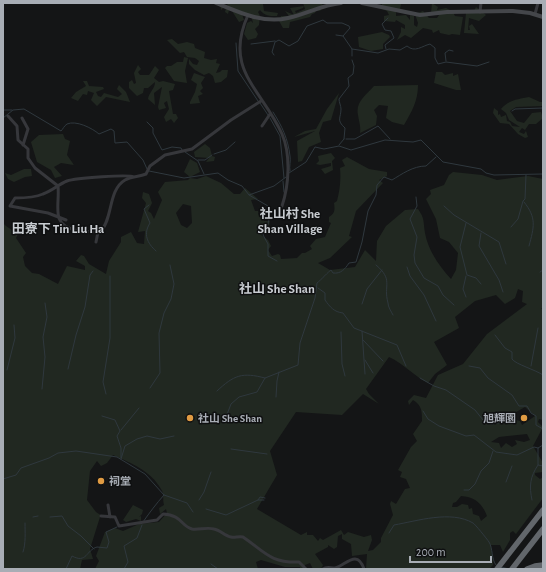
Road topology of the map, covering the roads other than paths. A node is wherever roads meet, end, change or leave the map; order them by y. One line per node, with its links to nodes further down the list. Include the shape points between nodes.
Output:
1 (216, 3): 8 (main road)
2 (341, 3): 8 (main road, via 322,6 278,20)
3 (362, 3): 6 (main road, via 406,14)
4 (481, 3): 6 (street)
5 (538, 3): 7 (street)
6 (480, 12): 7 (main road)
7 (535, 14): 9 (main road)
8 (248, 15): 10 (street, via 240,42 241,59 246,76)
9 (543, 17)
10 (262, 101): 11 (street); 16 (street, via 192,149 167,154 149,168 147,173)
11 (270, 114): 14 (street); 19 (street, via 283,137 287,158 287,179)
12 (8, 116): 15 (street, via 17,126 18,140)
13 (22, 118): 15 (street, via 28,129)
14 (262, 126)
15 (23, 145): 17 (street, via 28,149 28,158 35,168)
16 (134, 177): 17 (street, via 93,176 69,180); 23 (street, via 122,182 112,200 105,225 102,231)
17 (58, 186): 18 (street, via 43,194); 21 (street)
18 (19, 198): 20 (street); 20 (street, via 13,199 10,204)
19 (282, 206)
20 (17, 207): 21 (street)
21 (58, 217): 22 (street); 23 (street, via 66,228)
22 (66, 220)
23 (98, 232): 24 (street)
24 (96, 242)
25 (108, 505): 28 (street)
26 (543, 510): 34 (highway)
27 (101, 516): 28 (street)
28 (110, 517): 31 (street, via 115,517 119,526 157,520 163,514 171,514 193,529 214,529 231,537 243,537 272,559 284,563 299,562)
29 (543, 529): 35 (highway)
30 (543, 565): 36 (highway)
31 (306, 569)
32 (323, 569): 33 (street, via 337,568 346,561 355,559)
33 (364, 569)
34 (497, 569)
35 (512, 569)
36 (527, 569)

